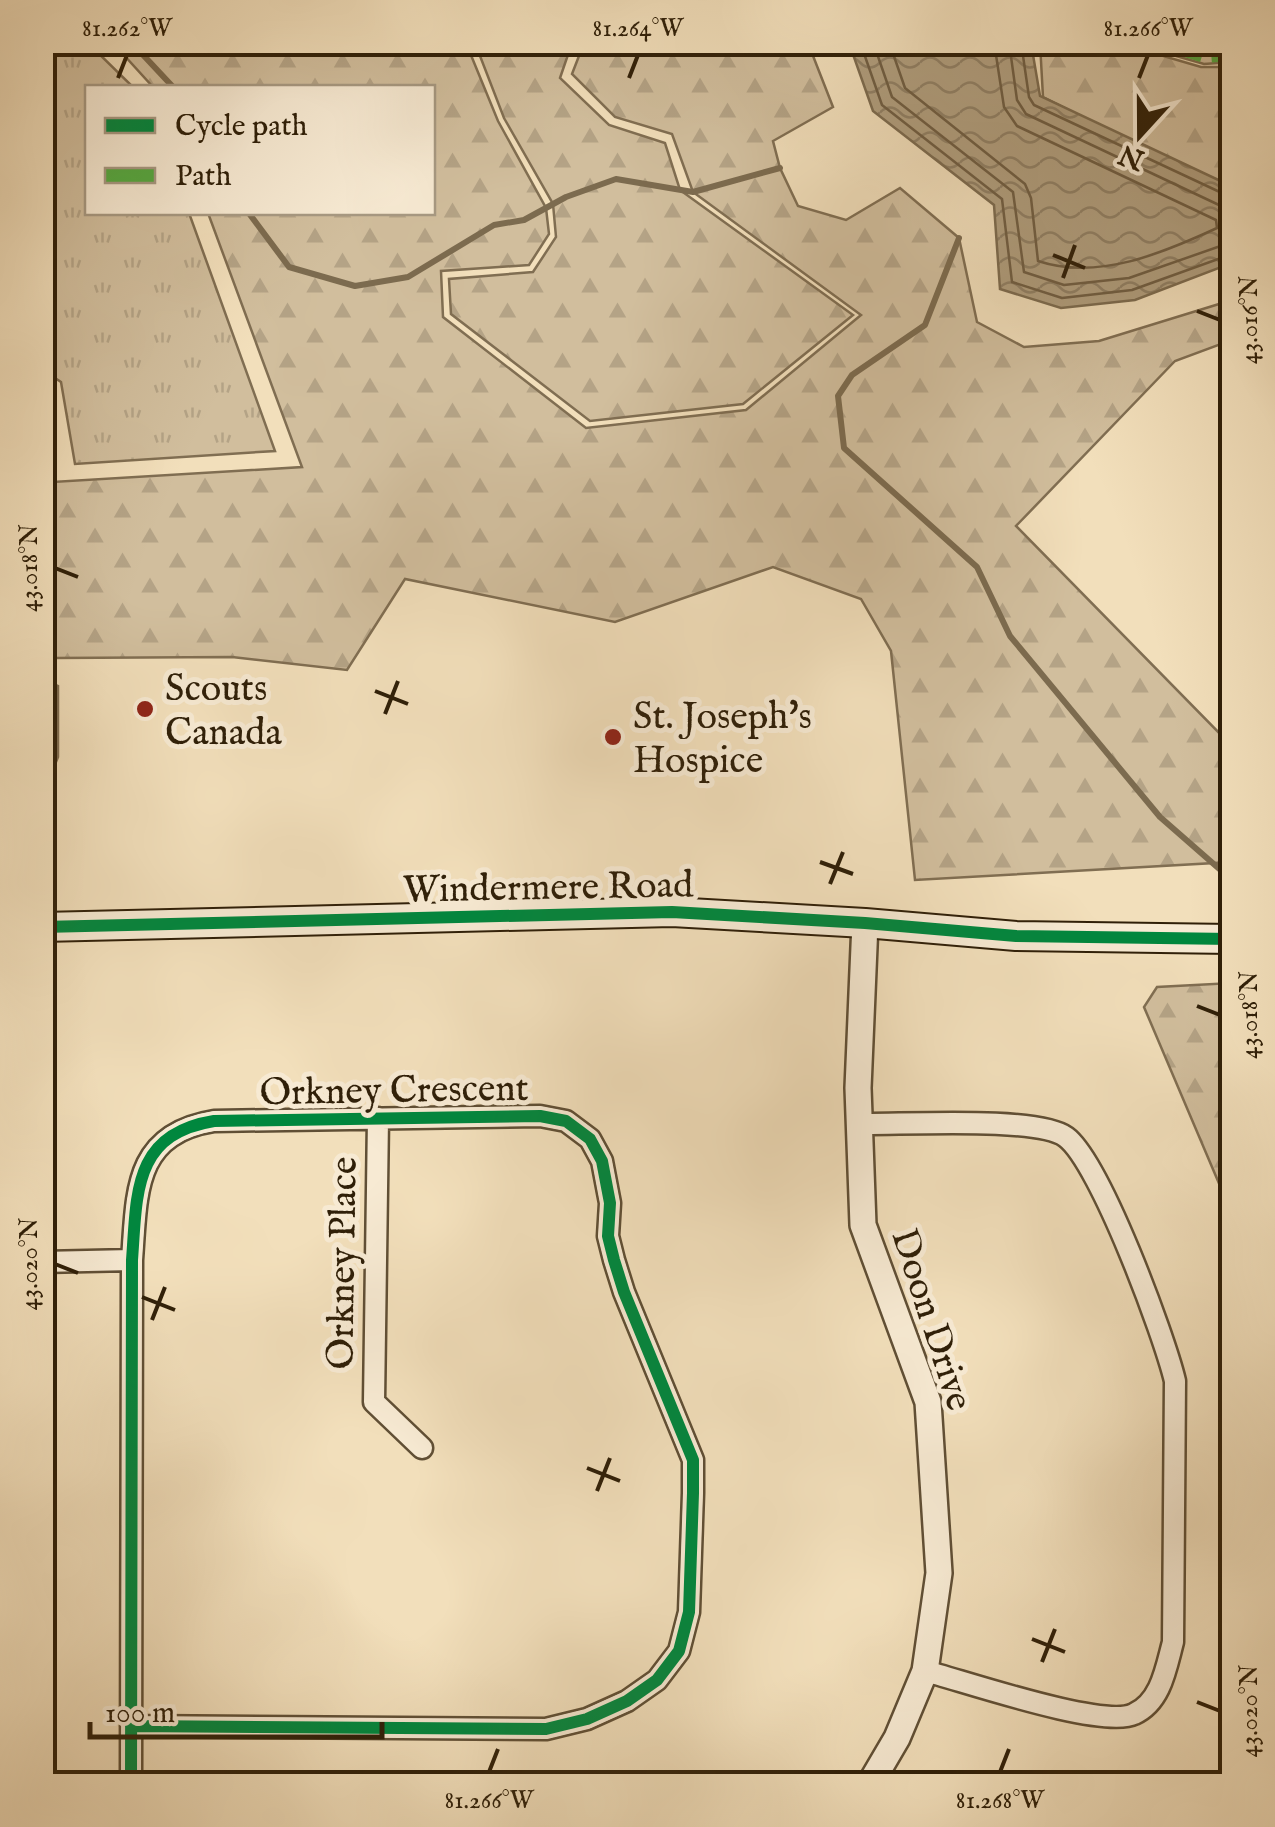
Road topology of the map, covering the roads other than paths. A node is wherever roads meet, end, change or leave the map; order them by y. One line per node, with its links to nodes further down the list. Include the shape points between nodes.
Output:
1 (865, 923): 2 (main road, Windermere Road, via 672,912); 3 (main road, Windermere Road, via 1016,936); 5 (street, Doon Drive)
2 (42, 927)
3 (1232, 939)
4 (378, 1118): 6 (street, Orkney Crescent, via 186,1126 159,1144 145,1169); 8 (street, Orkney Place, via 374,1402); 10 (street, Orkney Crescent, via 540,1116 566,1122 590,1139 602,1161 608,1236 624,1292 693,1460 690,1612 679,1651 656,1680 626,1701 546,1729)
5 (859, 1124): 9 (street, Doon Drive, via 862,1226 928,1402 940,1573); 9 (street, via 1003,1125 1065,1136 1092,1168 1166,1342 1174,1381 1173,1642 1150,1703 1132,1716 1092,1716)
6 (132, 1260): 7 (street); 10 (street, Orkney Crescent)
7 (42, 1262)
8 (422, 1448)
9 (925, 1671): 12 (street, Doon Drive)
10 (131, 1726): 11 (street, Orkney Crescent)
11 (131, 1784)
12 (870, 1784)

